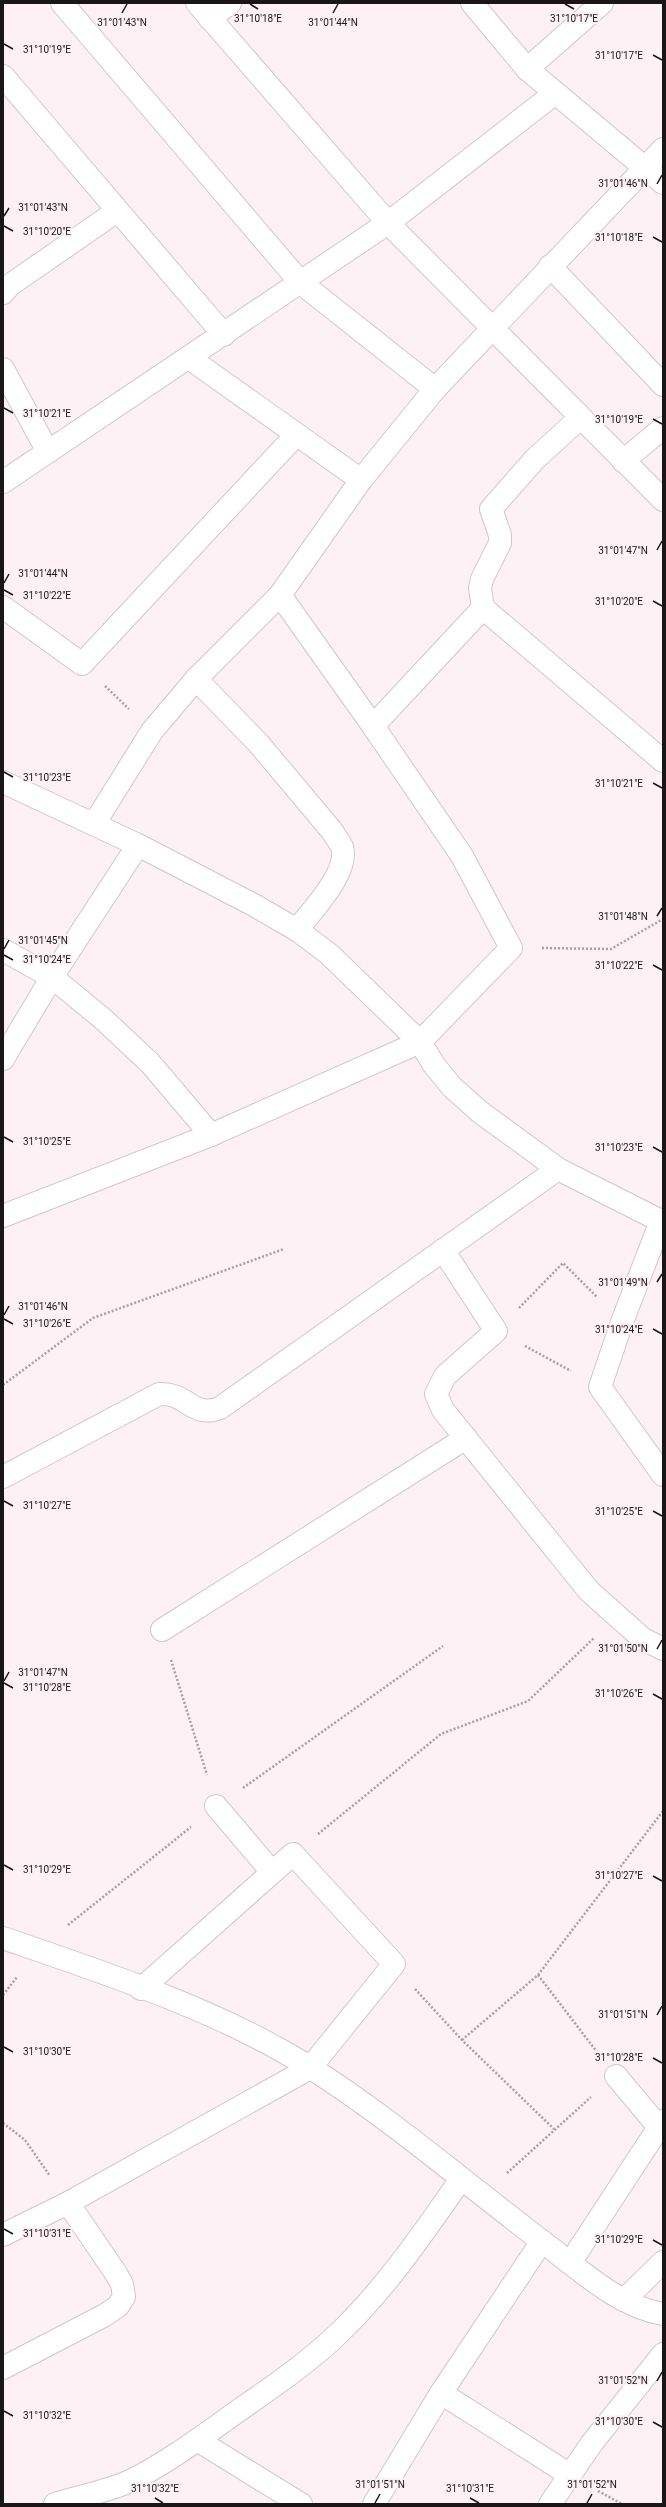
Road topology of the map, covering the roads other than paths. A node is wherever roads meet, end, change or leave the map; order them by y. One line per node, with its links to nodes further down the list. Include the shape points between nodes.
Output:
1 (62, 3): 15 (street)
2 (230, 3): 5 (street)
3 (602, 3): 6 (street)
4 (476, 4): 6 (street)
5 (203, 11): 13 (street)
6 (527, 69): 8 (street)
7 (3, 76): 12 (street)
8 (554, 94): 10 (street); 13 (street)
9 (663, 149): 10 (street)
10 (644, 167): 11 (street); 14 (street)
11 (663, 183)
12 (117, 211): 16 (street); 18 (street)
13 (388, 223): 15 (street); 17 (street)
14 (550, 266): 17 (street); 21 (street)
15 (301, 283): 18 (street); 22 (street)
16 (5, 284)
17 (492, 327): 22 (street); 23 (street)
18 (224, 335): 19 (street)
19 (189, 358): 25 (street); 26 (street)
20 (3, 369): 26 (street)
21 (663, 385)
22 (435, 388): 28 (street)
23 (580, 418): 27 (street); 33 (street, via 535,459 491,509 500,535 500,543 482,579 480,588)
24 (663, 428): 27 (street)
25 (296, 435): 28 (street); 32 (street, via 82,664)
26 (48, 452): 29 (street)
27 (623, 461): 30 (street)
28 (361, 480): 31 (street)
29 (3, 482)
30 (663, 500)
31 (280, 595): 34 (street); 35 (street)
32 (3, 607)
33 (483, 608): 35 (street); 36 (street)
34 (196, 679): 38 (street, via 152,731); 40 (street, via 260,744 332,831 342,847 343,861 339,873)
35 (373, 726): 43 (street, via 462,856 511,948)
36 (660, 752)
37 (3, 782): 38 (street)
38 (94, 824): 39 (street)
39 (138, 845): 40 (street); 42 (street)
40 (297, 930): 43 (street, via 329,954)
41 (3, 950): 42 (street)
42 (52, 977): 44 (street); 45 (street, via 103,1019 150,1063)
43 (420, 1042): 45 (street); 46 (street, via 452,1087 480,1112)
44 (3, 1060)
45 (211, 1135): 47 (street)
46 (558, 1168): 48 (street); 49 (street)
47 (8, 1209)
48 (662, 1222): 51 (street, via 622,1322 600,1387)
49 (443, 1250): 50 (street, via 496,1331 445,1376 436,1394 443,1410); 52 (street, via 220,1408 209,1412 199,1410 171,1393 159,1394)
50 (466, 1438): 53 (street); 54 (street, via 562,1560 616,1617 643,1639)
51 (663, 1475)
52 (3, 1477)
53 (162, 1630)
54 (663, 1649)
55 (216, 1806): 56 (street)
56 (272, 1872): 58 (street); 59 (street, via 293,1854 394,1964)
57 (3, 1938): 58 (street)
58 (141, 1989): 59 (street, via 243,2030)
59 (310, 2068): 62 (street, via 377,2113); 63 (street)
60 (616, 2076): 61 (street)
61 (661, 2127): 67 (street)
62 (461, 2179): 65 (street); 73 (street, via 408,2252 339,2333 293,2371)
63 (68, 2203): 64 (street); 71 (street, via 115,2272 122,2284 124,2297 118,2306 105,2316)
64 (3, 2235)
65 (542, 2241): 67 (street); 72 (street)
66 (663, 2262): 68 (street)
67 (570, 2263): 68 (street)
68 (624, 2300): 69 (street)
69 (663, 2314)
70 (663, 2354): 74 (street, via 592,2442)
71 (3, 2368)
72 (440, 2393): 74 (street); 77 (street)
73 (197, 2440): 75 (street, via 130,2481); 76 (street)
74 (570, 2475): 78 (street)
75 (54, 2504)
76 (301, 2504)
77 (374, 2504)
78 (550, 2504)

